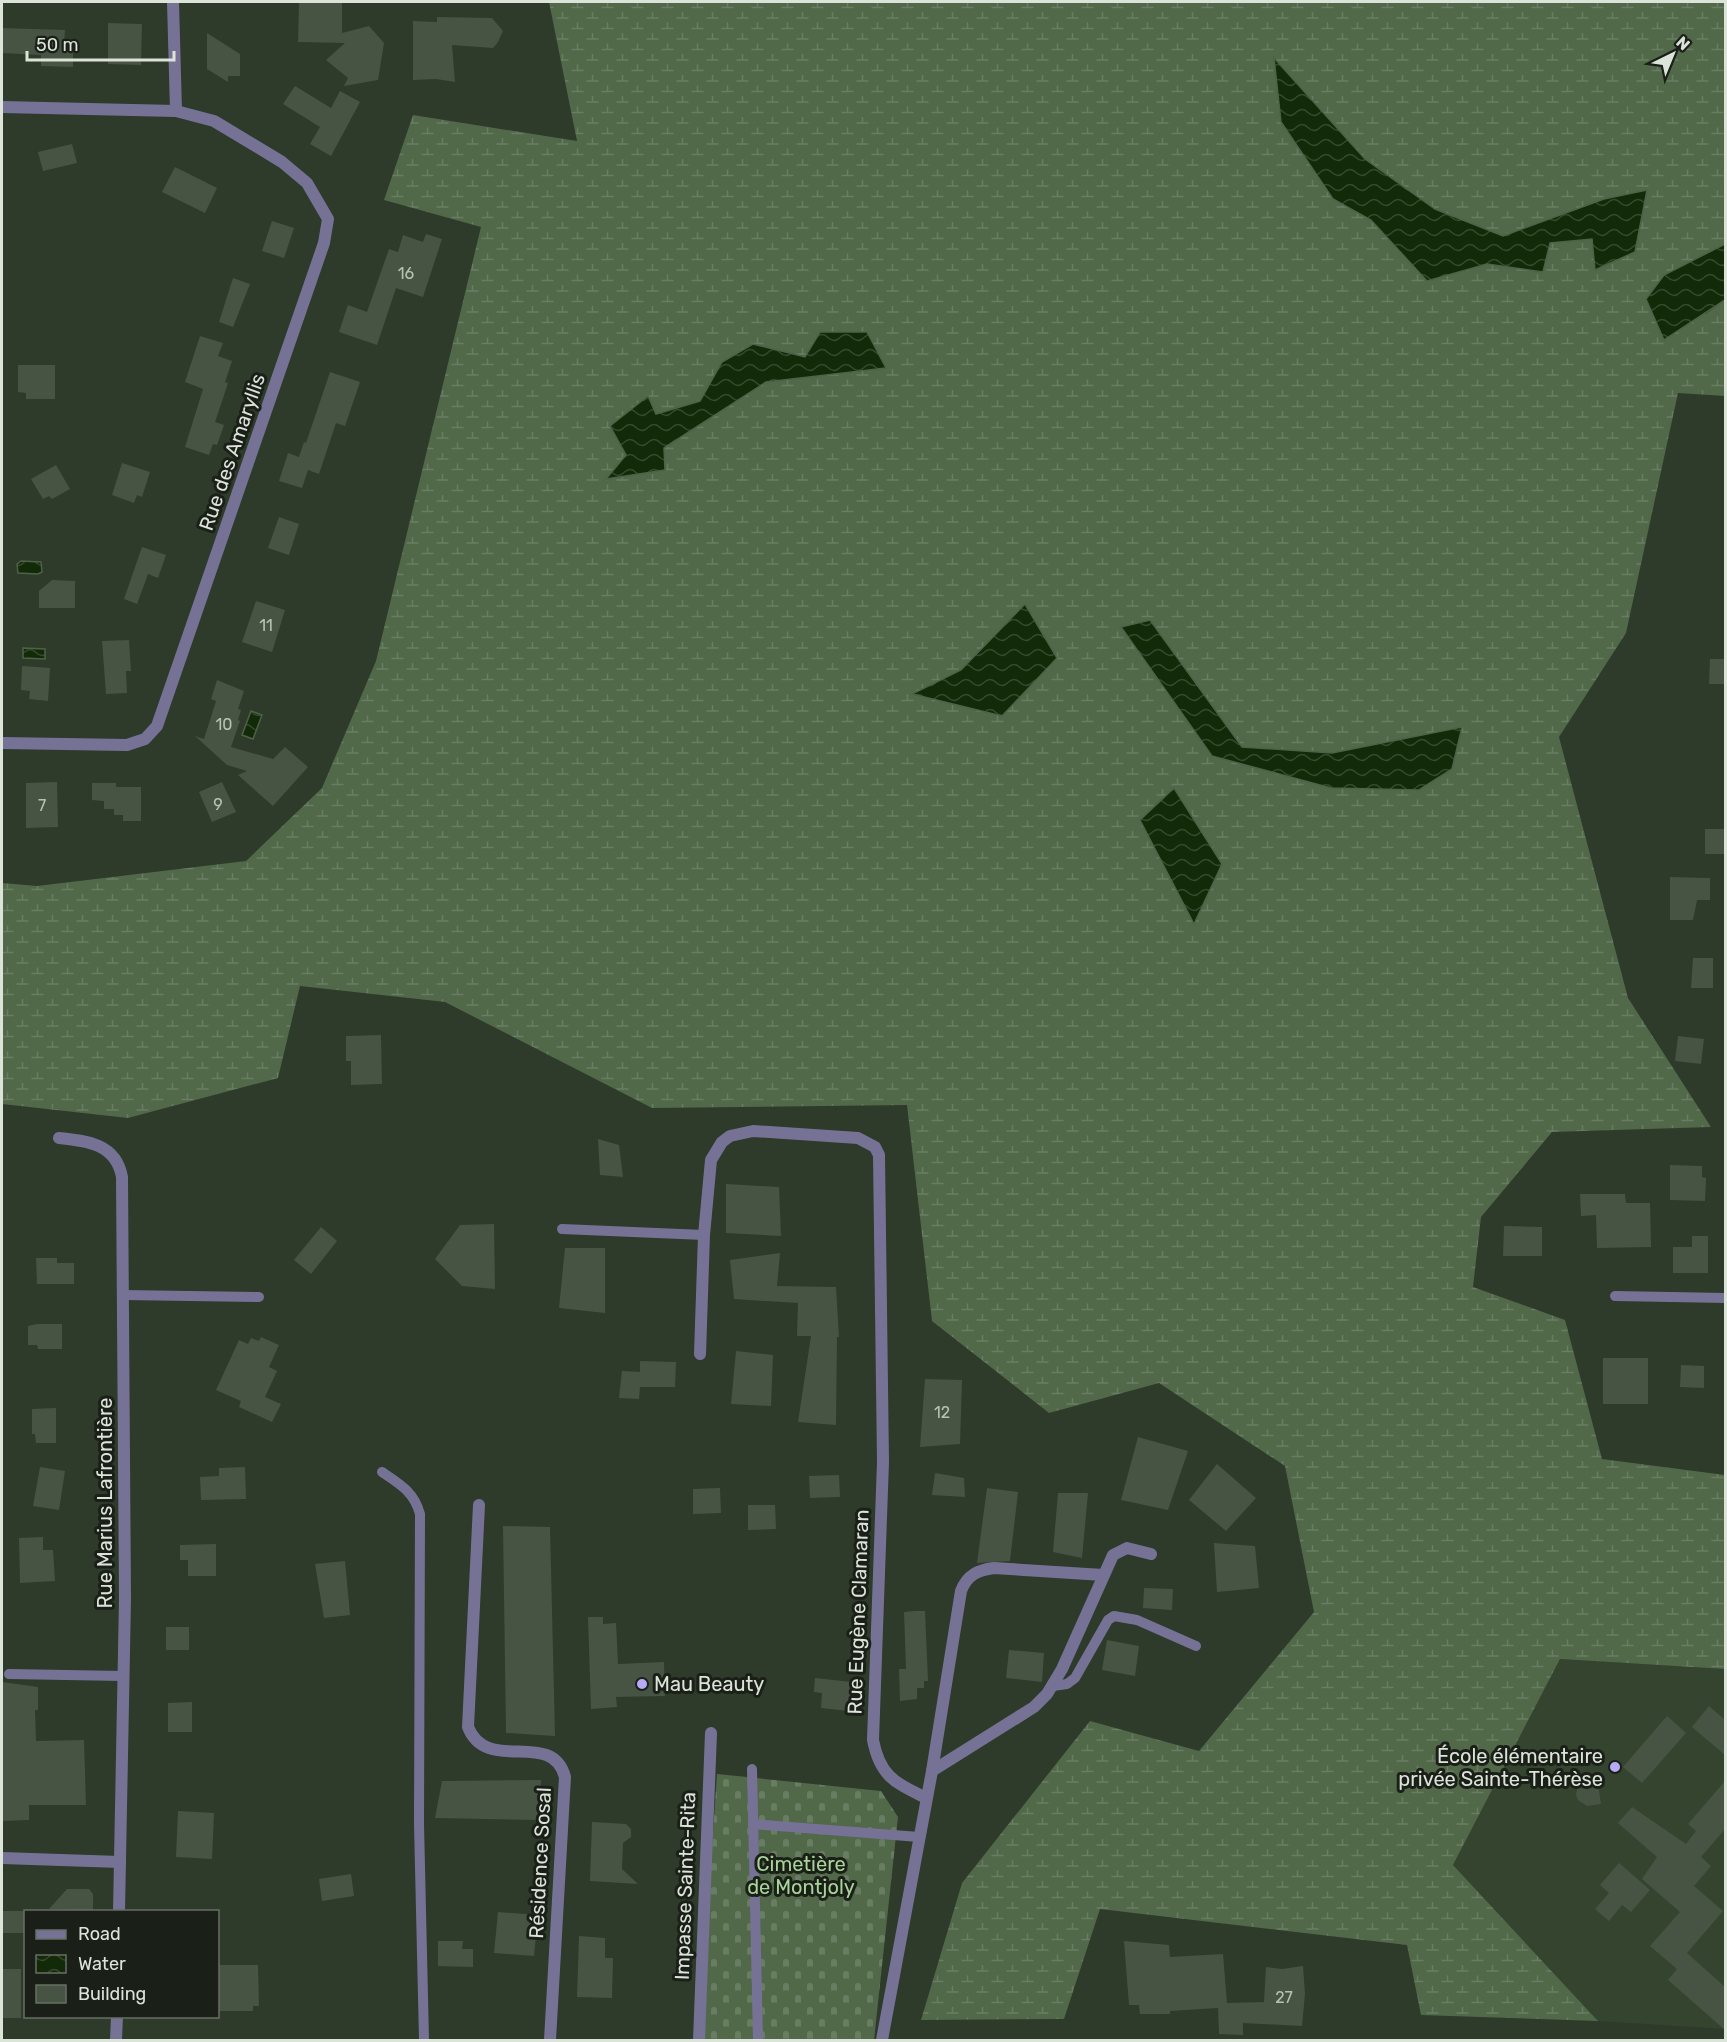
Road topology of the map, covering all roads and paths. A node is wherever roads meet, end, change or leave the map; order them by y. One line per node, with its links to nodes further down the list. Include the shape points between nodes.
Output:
1 (173, 2): 3 (street)
2 (2, 107): 3 (street, Rue des Amaryllis)
3 (176, 111): 4 (street, Rue des Amaryllis, via 214,121 295,171 316,195 328,219 324,243 157,726 144,739 127,745)
4 (2, 742)
5 (59, 1138): 8 (street, Rue Marius Lafrontière, via 97,1144 120,1165)
6 (562, 1229): 7 (lane)
7 (704, 1235): 12 (street); 24 (street, Rue Eugène Clamaran, via 711,1160 714,1151 730,1136 753,1131 858,1138 875,1147 879,1155 883,1462 873,1740 887,1775)
8 (123, 1295): 10 (lane); 19 (street, Rue Marius Lafrontière)
9 (1615, 1296): 11 (lane)
10 (259, 1297)
11 (1725, 1298)
12 (700, 1354)
13 (382, 1472): 32 (lane, via 408,1490 420,1514 419,1824)
14 (479, 1505): 33 (street, Résidence Sosal, via 468,1727 479,1743 489,1749 549,1755 565,1777)
15 (1151, 1554): 16 (street, via 1135,1548 1120,1549)
16 (1103, 1575): 20 (street); 23 (street, via 994,1568 977,1572 967,1581 961,1591)
17 (1196, 1646): 20 (lane, via 1137,1620 1114,1616 1075,1678)
18 (9, 1674): 19 (lane)
19 (123, 1676): 28 (street, Rue Marius Lafrontière)
20 (1053, 1686): 23 (street, via 1034,1707)
21 (711, 1733): 34 (street, Impasse Sainte-Rita)
22 (752, 1769): 25 (lane)
23 (932, 1771): 24 (street)
24 (926, 1798): 26 (street)
25 (753, 1824): 26 (lane); 35 (lane)
26 (919, 1837): 36 (street)
27 (2, 1858): 28 (street)
28 (120, 1862): 29 (street, Rue Marius Lafrontière)
29 (119, 1910)
30 (117, 2018): 31 (street)
31 (116, 2040)
32 (424, 2040)
33 (550, 2040)
34 (699, 2040)
35 (758, 2040)
36 (882, 2040)

